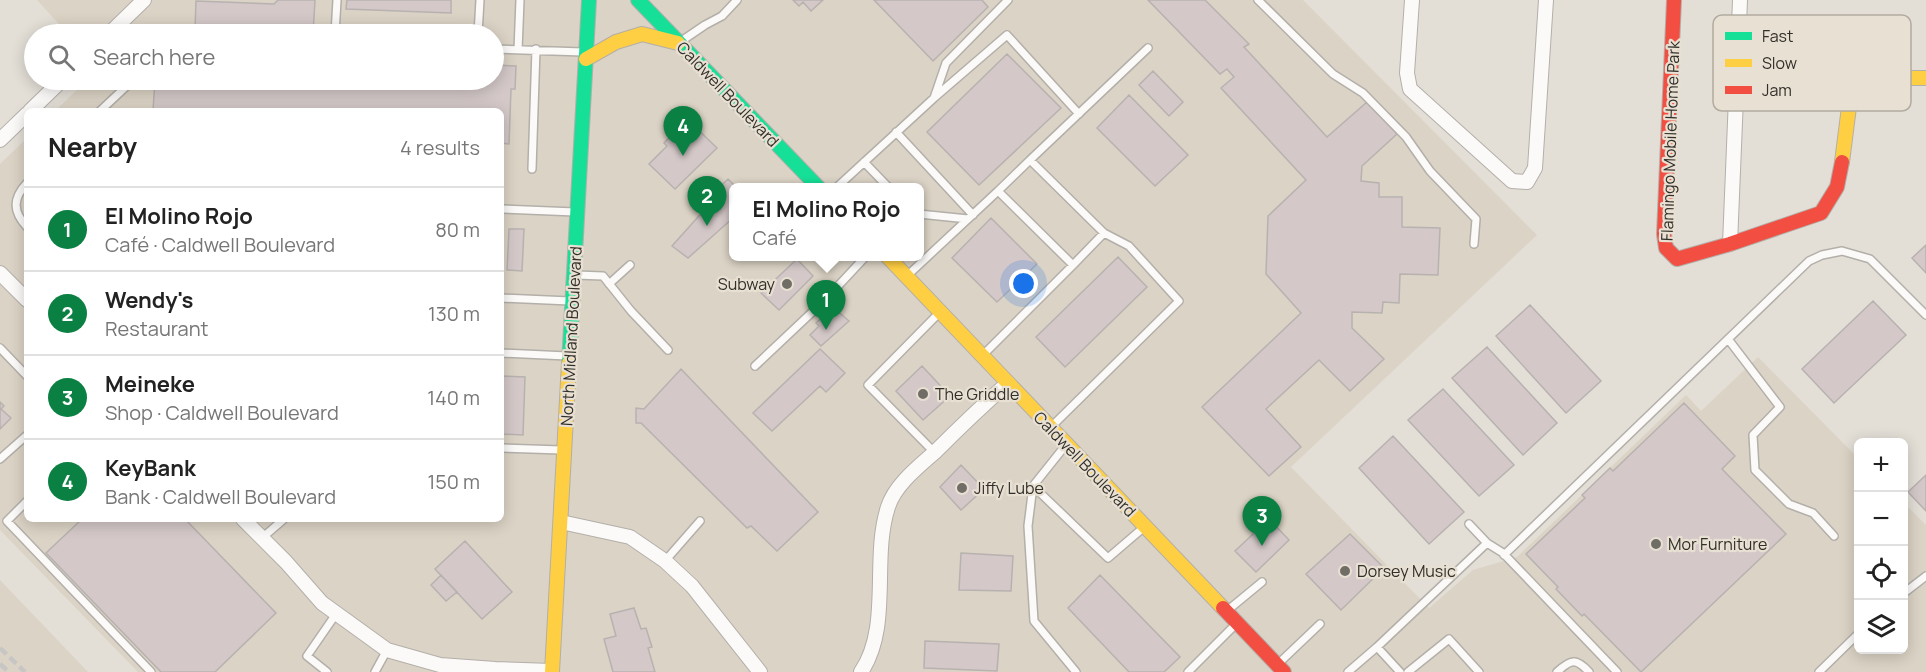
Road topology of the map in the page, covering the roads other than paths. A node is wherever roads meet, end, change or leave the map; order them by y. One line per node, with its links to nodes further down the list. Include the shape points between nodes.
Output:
1 (144, 0): 15 (street)
2 (337, 0): 16 (lane)
3 (480, 0): 17 (lane)
4 (520, 0): 21 (lane)
5 (589, 0): 23 (street, North Midland Boulevard)
6 (638, 0): 18 (street, Caldwell Boulevard)
7 (1008, 0): 26 (lane, via 946,63)
8 (1258, 0): 49 (lane, via 1333,74 1364,93 1406,137 1430,171 1476,219)
9 (1412, 0): 10 (street, via 1407,73 1410,89 1512,181 1527,182 1535,168)
10 (1546, 0)
11 (1674, 0): 50 (street, Flamingo Mobile Home Park, via 1666,248 1677,259)
12 (1740, 0): 14 (street)
13 (734, 1): 18 (lane, via 722,16)
14 (1739, 15)
15 (119, 24)
16 (336, 24)
17 (479, 24)
18 (678, 43): 23 (street, via 642,34); 38 (street, Caldwell Boulevard)
19 (1148, 48): 31 (lane)
20 (504, 49): 21 (lane)
21 (518, 50): 22 (lane)
22 (536, 50): 23 (lane); 37 (lane)
23 (586, 56): 44 (street, North Midland Boulevard)
24 (52, 90): 27 (street)
25 (122, 90): 28 (lane)
26 (934, 98): 31 (lane, via 1006,35); 33 (lane)
27 (34, 108)
28 (103, 108)
29 (1735, 111): 50 (street)
30 (1849, 111): 50 (street, Flamingo Mobile Home Park, via 1837,186 1821,213)
31 (1079, 114): 35 (lane)
32 (24, 118): 34 (street)
33 (896, 132): 36 (lane); 46 (lane)
34 (0, 140)
35 (1030, 160): 42 (lane); 48 (lane)
36 (864, 162): 39 (lane); 40 (lane)
37 (531, 169)
38 (814, 183)
39 (841, 183)
40 (884, 183)
41 (24, 186): 47 (lane, via 18,192 15,207)
42 (998, 191): 46 (lane); 56 (lane)
43 (504, 209): 44 (lane)
44 (577, 213): 58 (street, North Midland Boulevard)
45 (924, 214): 46 (lane)
46 (970, 217): 51 (lane)
47 (24, 224)
48 (1104, 233): 56 (lane); 75 (lane, via 1130,246 1179,301)
49 (1474, 244)
50 (1730, 244)
51 (924, 260)
52 (861, 261): 72 (lane)
53 (892, 261): 59 (street, Caldwell Boulevard)
54 (923, 261): 59 (lane)
55 (630, 265): 60 (lane)
56 (1073, 265): 71 (lane)
57 (0, 273): 61 (street)
58 (573, 274): 60 (lane, via 603,276); 63 (street, North Midland Boulevard)
59 (906, 277): 64 (street, Caldwell Boulevard)
60 (609, 284): 68 (lane)
61 (24, 297)
62 (504, 298): 63 (lane)
63 (573, 301): 70 (street, North Midland Boulevard)
64 (940, 312): 71 (street, Caldwell Boulevard); 80 (lane, via 868,385)
65 (1926, 315): 66 (lane, via 1870,259 1842,250 1809,261)
66 (1728, 339): 90 (lane, via 1780,407 1753,435 1755,470 1789,504 1813,513); 93 (lane)
67 (0, 348): 73 (lane)
68 (668, 350)
69 (504, 353): 70 (lane)
70 (570, 356): 79 (street, North Midland Boulevard)
71 (982, 356): 74 (street, Caldwell Boulevard)
72 (755, 366)
73 (24, 373)
74 (1008, 383): 75 (street, Caldwell Boulevard); 80 (street)
75 (1050, 427): 77 (street, Caldwell Boulevard)
76 (24, 438): 81 (lane)
77 (1067, 444): 82 (lane); 89 (street, Caldwell Boulevard)
78 (504, 448): 79 (lane)
79 (565, 450): 87 (street, North Midland Boulevard)
80 (934, 452): 112 (street, via 904,481 889,505 883,529 878,628)
81 (0, 459)
82 (1033, 486): 89 (lane, via 1108,558); 113 (lane, via 1028,526 1034,621)
83 (24, 504): 108 (lane, via 7,521)
84 (700, 521): 94 (lane)
85 (246, 522): 91 (street)
86 (281, 522): 91 (lane)
87 (561, 522): 94 (street, via 630,537); 107 (street, North Midland Boulevard)
88 (1469, 524): 92 (lane)
89 (1145, 527): 98 (street, Caldwell Boulevard)
90 (1834, 536)
91 (262, 538): 99 (street)
92 (1487, 543): 93 (lane); 103 (lane)
93 (1504, 555): 121 (lane)
94 (665, 561): 111 (street, via 692,586)
95 (1926, 576): 97 (lane)
96 (1262, 582): 98 (lane)
97 (1908, 590)
98 (1226, 612): 100 (street, Caldwell Boulevard)
99 (336, 614): 104 (street); 109 (lane, via 307,656)
100 (1237, 623): 106 (street, Caldwell Boulevard); 114 (lane)
101 (1320, 624): 106 (lane)
102 (1854, 638): 122 (lane)
103 (1377, 647): 115 (lane); 116 (lane)
104 (387, 650): 105 (street); 110 (lane)
105 (440, 668): 107 (street)
106 (1280, 668)
107 (552, 671)
108 (151, 672)
109 (327, 672)
110 (375, 672)
111 (760, 672)
112 (861, 672)
113 (1076, 672)
114 (1188, 672)
115 (1348, 672)
116 (1400, 672)
117 (1408, 672): 118 (lane, via 1449,639)
118 (1479, 672)
119 (1557, 672): 120 (lane, via 1572,661)
120 (1589, 672)
121 (1617, 672)
122 (1819, 672)

